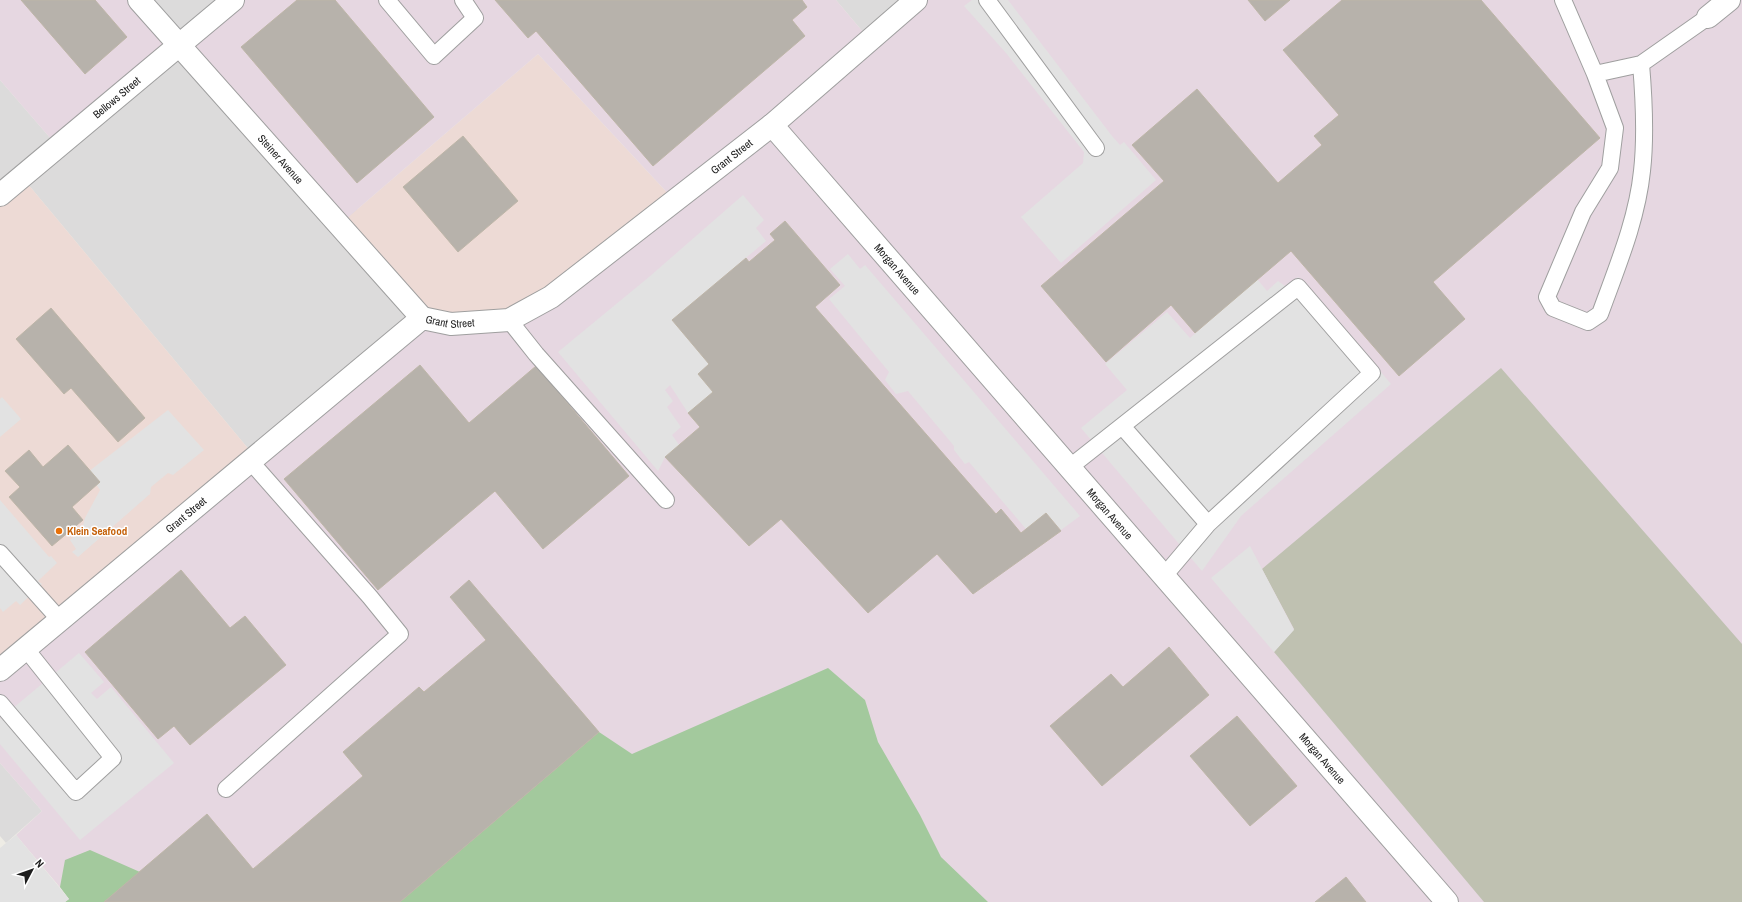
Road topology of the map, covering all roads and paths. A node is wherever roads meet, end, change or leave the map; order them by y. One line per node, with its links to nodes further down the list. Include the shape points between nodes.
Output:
1 (139, 0): 10 (street, Steiner Avenue)
2 (233, 0): 10 (street, Bellows Street)
3 (387, 0): 4 (lane, via 434,56 474,18)
4 (463, 0)
5 (916, 0): 13 (street, Grant Street)
6 (987, 0): 14 (lane)
7 (1563, 0): 12 (lane)
8 (1729, 0): 9 (street)
9 (1708, 17): 11 (lane)
10 (179, 45): 15 (street, Bellows Street); 16 (street, Steiner Avenue)
11 (1641, 64): 12 (lane); 12 (lane, via 1644,95 1642,171 1630,230 1600,314 1588,322 1553,308 1546,297 1583,212 1610,168 1615,128)
12 (1595, 74)
13 (772, 125): 17 (street, Grant Street, via 551,298); 20 (street, Morgan Avenue)
14 (1096, 148)
15 (0, 196)
16 (422, 318): 17 (street, Grant Street, via 451,324); 19 (street, Grant Street)
17 (509, 320): 21 (lane, via 536,354)
18 (1122, 426): 20 (lane); 22 (lane); 22 (lane, via 1298,287 1372,373)
19 (250, 462): 25 (street, Grant Street); 29 (lane, via 400,634)
20 (1070, 467): 24 (street, Morgan Avenue)
21 (666, 500)
22 (1208, 524): 24 (lane)
23 (0, 553): 25 (lane)
24 (1164, 576): 30 (street, Morgan Avenue)
25 (60, 620): 26 (street, Grant Street)
26 (26, 649): 27 (street, Grant Street); 28 (lane, via 113,758 76,792)
27 (0, 670)
28 (0, 703)
29 (226, 788)
30 (1447, 902)

